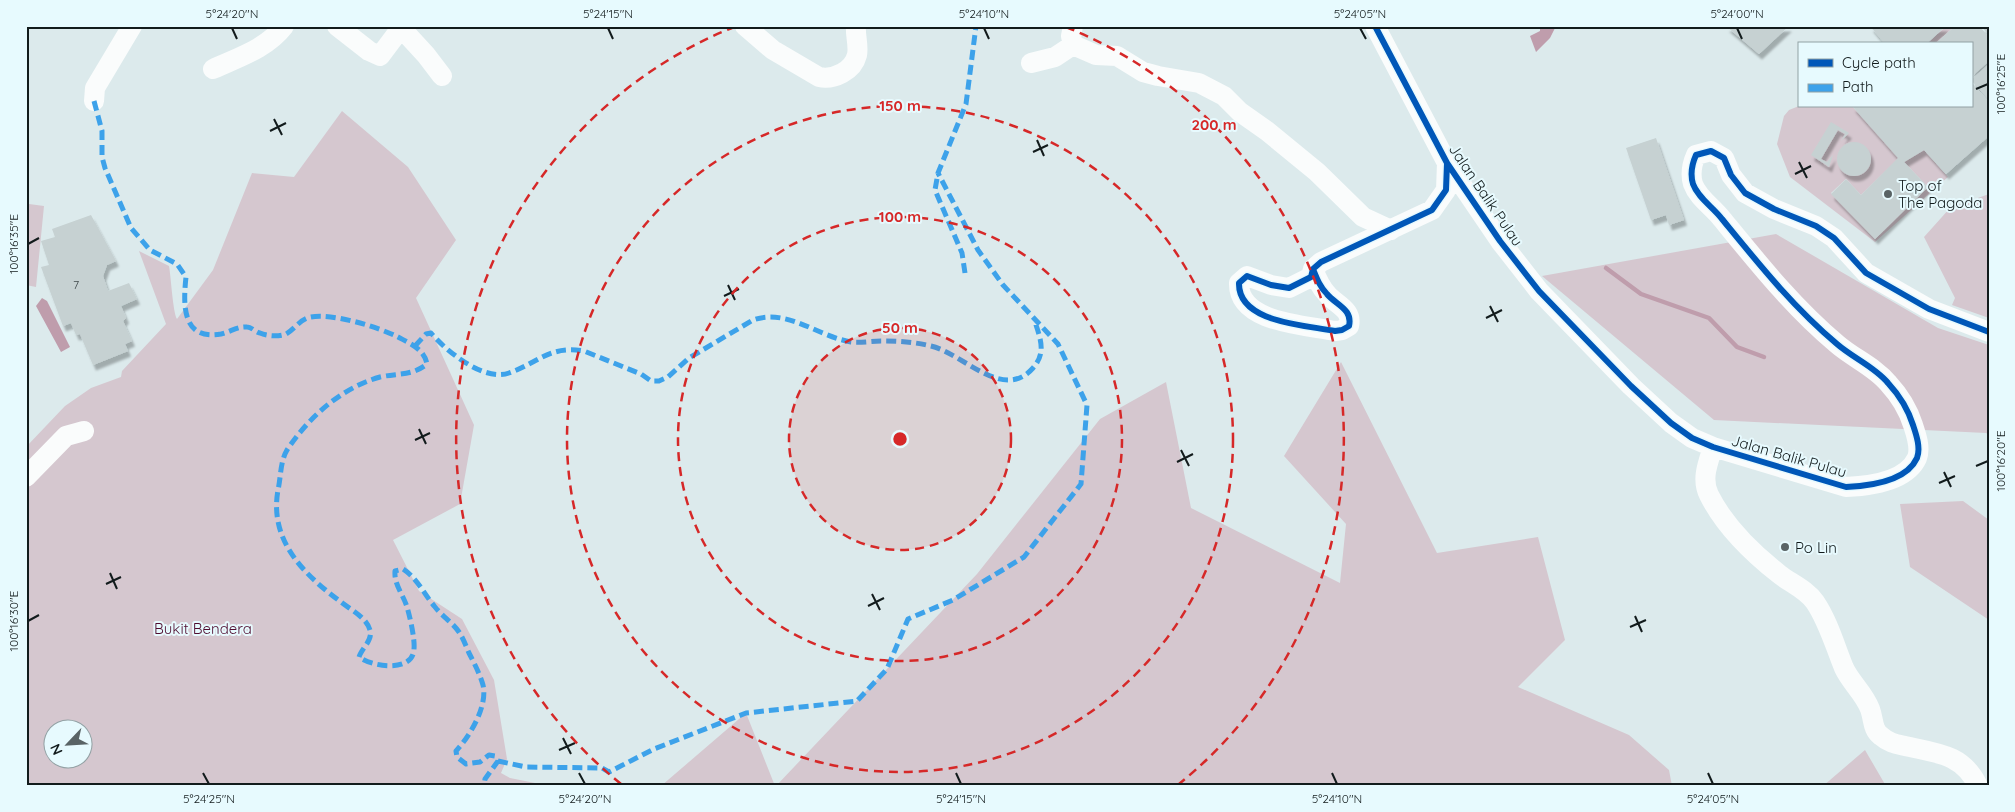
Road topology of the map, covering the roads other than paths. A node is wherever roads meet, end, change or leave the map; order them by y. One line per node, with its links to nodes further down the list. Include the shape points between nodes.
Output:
1 (132, 26): 11 (street, via 95,88)
2 (284, 26): 9 (street, via 265,45)
3 (337, 26): 10 (street, via 368,51 380,56 403,30)
4 (745, 26): 5 (street, via 773,50 826,78 850,68 857,54)
5 (856, 26)
6 (1375, 26): 12 (street, Jalan Balik Pulau)
7 (1073, 36): 8 (street, via 1054,57); 13 (street, via 1096,55 1117,56 1143,72 1199,83 1224,96 1317,172 1363,216)
8 (1031, 63)
9 (213, 69)
10 (442, 76)
11 (94, 101)
12 (1447, 163): 13 (street, via 1446,190 1432,210); 17 (street, Jalan Balik Pulau, via 1539,291 1671,423 1692,438)
13 (1390, 230): 14 (street, via 1321,262)
14 (1313, 269): 14 (street, via 1311,277 1289,288 1247,276 1239,283 1238,293 1244,304 1264,317 1342,330 1349,326 1349,315 1328,296)
15 (1989, 332): 17 (street, Jalan Balik Pulau, via 1929,308 1866,273 1834,238 1816,226 1745,193 1731,175 1724,158 1711,151 1696,155 1691,171 1699,195 1802,313 1887,381 1908,408 1918,438 1917,457 1909,469 1882,481 1846,487)
16 (84, 431): 18 (street, via 66,436)
17 (1713, 447): 19 (street, via 1706,471 1708,493 1742,543 1815,602 1847,673 1870,709 1874,730 1890,743 1951,756 1973,775)
18 (26, 477)
19 (1978, 786)

